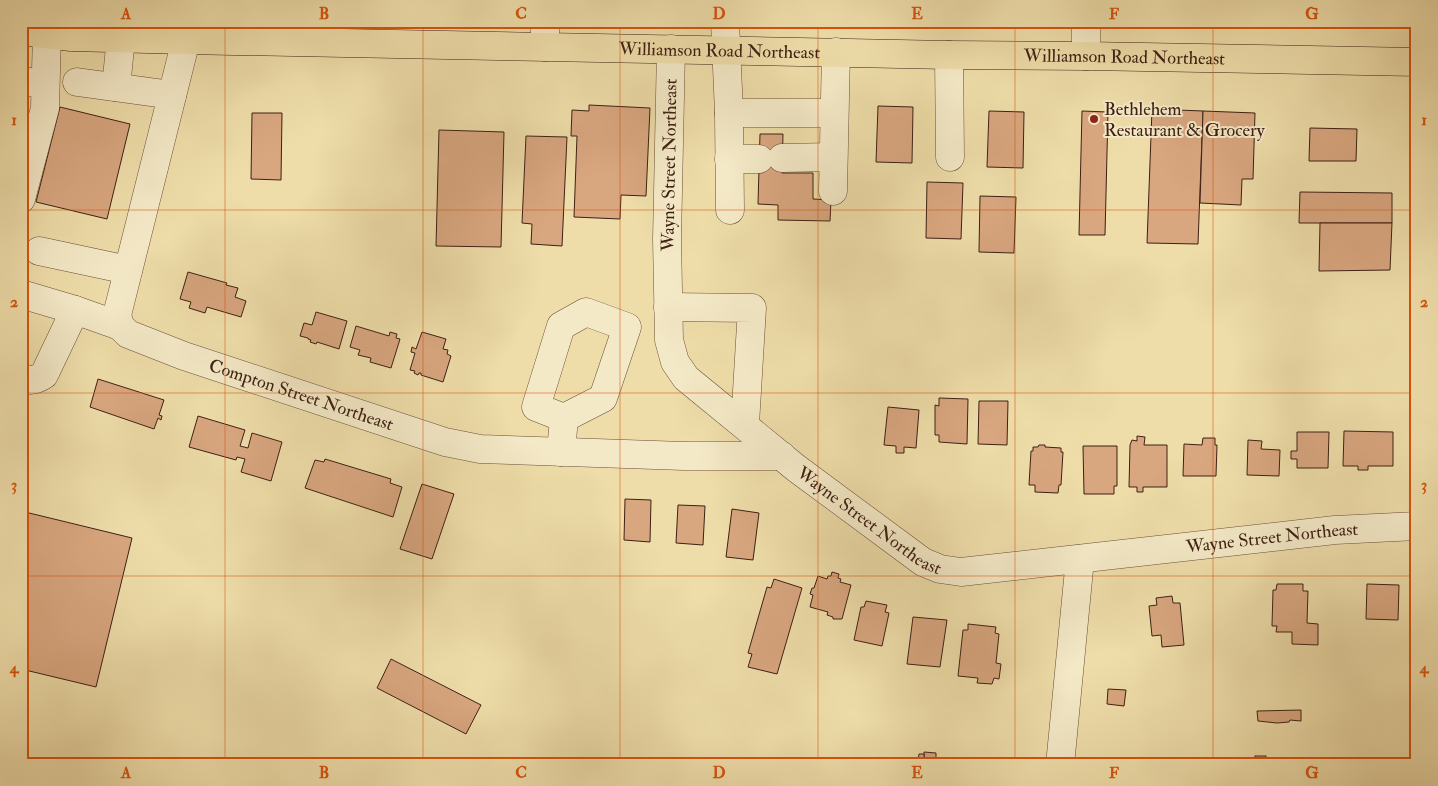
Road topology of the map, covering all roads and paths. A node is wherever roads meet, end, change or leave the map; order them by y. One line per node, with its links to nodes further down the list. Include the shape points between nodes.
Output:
1 (725, 21): 8 (street)
2 (1086, 21): 11 (street)
3 (34, 33): 6 (main road, Williamson Road Northeast); 13 (street)
4 (199, 34): 5 (main road, Williamson Road Northeast); 6 (main road, Williamson Road Northeast); 16 (street)
5 (545, 34): 7 (main road, Williamson Road Northeast)
6 (121, 38): 15 (street)
7 (670, 49): 8 (main road, Williamson Road Northeast); 28 (street, Wayne Street Northeast)
8 (726, 51): 9 (main road, Williamson Road Northeast); 18 (street)
9 (836, 52): 10 (main road, Williamson Road Northeast); 17 (street)
10 (948, 55): 11 (main road, Williamson Road Northeast); 19 (street)
11 (1086, 56): 12 (main road, Williamson Road Northeast)
12 (1417, 62)
13 (33, 82): 23 (street, via 44,108)
14 (78, 82): 15 (street)
15 (116, 87): 16 (street)
16 (172, 94): 26 (street)
17 (834, 113): 18 (street); 20 (street)
18 (729, 114): 21 (street)
19 (950, 156)
20 (833, 158): 21 (street); 22 (street)
21 (729, 159): 24 (street)
22 (833, 191)
23 (21, 199)
24 (730, 210)
25 (39, 251): 26 (street)
26 (128, 270): 30 (street, via 117,315)
27 (21, 294): 29 (street, Compton Street Northeast)
28 (668, 307): 33 (street, Wayne Street Northeast, via 669,340 675,362 686,378); 33 (street, via 752,308)
29 (75, 310): 30 (street, Compton Street Northeast); 31 (street, via 44,375 36,380)
30 (120, 326): 34 (street, Compton Street Northeast, via 128,334 184,356 445,442 480,449)
31 (21, 377)
32 (564, 418): 34 (street)
33 (745, 424): 35 (street, Wayne Street Northeast)
34 (561, 452): 35 (street, Compton Street Northeast)
35 (782, 456): 37 (street, Wayne Street Northeast, via 923,562 940,569 962,572)
36 (1417, 526): 37 (street, Wayne Street Northeast, via 1335,530)
37 (1080, 559): 38 (street)
38 (1060, 765)

